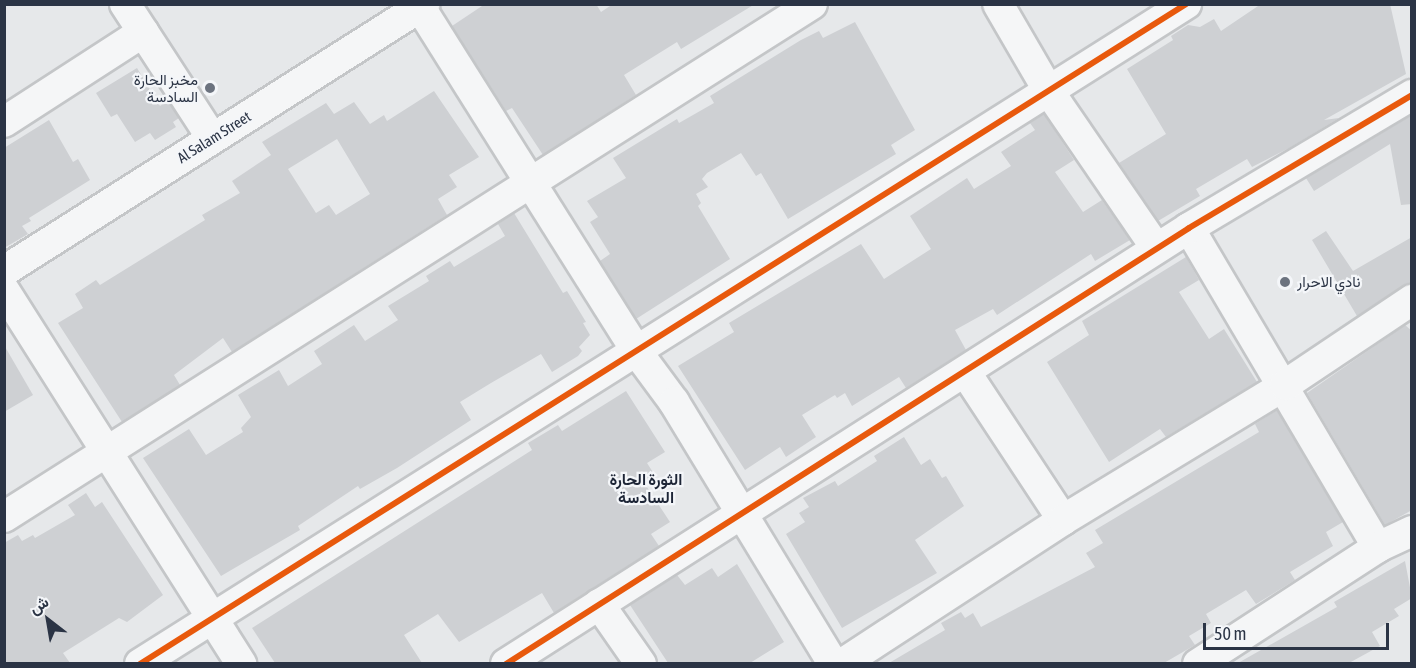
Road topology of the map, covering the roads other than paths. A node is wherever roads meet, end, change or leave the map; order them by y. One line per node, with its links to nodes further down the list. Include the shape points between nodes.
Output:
1 (126, 4): 6 (street)
2 (812, 4): 11 (street)
3 (998, 4): 7 (street)
4 (1186, 4): 7 (street)
5 (421, 5): 10 (street, Al Salam Street); 11 (street)
6 (143, 32): 9 (street); 10 (street)
7 (1048, 90): 13 (street); 17 (street)
8 (1412, 94): 12 (street)
9 (4, 122)
10 (212, 138): 14 (street, Al Salam Street)
11 (531, 185): 17 (street); 20 (street)
12 (1189, 228): 13 (street); 19 (street)
13 (1156, 248): 18 (street)
14 (4, 271)
15 (4, 290): 20 (street)
16 (1412, 300): 19 (street)
17 (637, 352): 21 (street, via 674,402); 27 (street)
18 (966, 373): 21 (street); 23 (street)
19 (1285, 385): 23 (street); 25 (street)
20 (106, 451): 22 (street); 27 (street)
21 (742, 515): 26 (street); 32 (street)
22 (4, 517)
23 (1063, 520): 33 (street)
24 (1412, 531): 25 (street)
25 (1378, 547): 34 (street)
26 (599, 604): 30 (street); 31 (street)
27 (213, 618): 28 (street); 29 (street)
28 (140, 663)
29 (241, 663)
30 (506, 663)
31 (641, 663)
32 (833, 663)
33 (842, 663)
34 (1198, 663)

